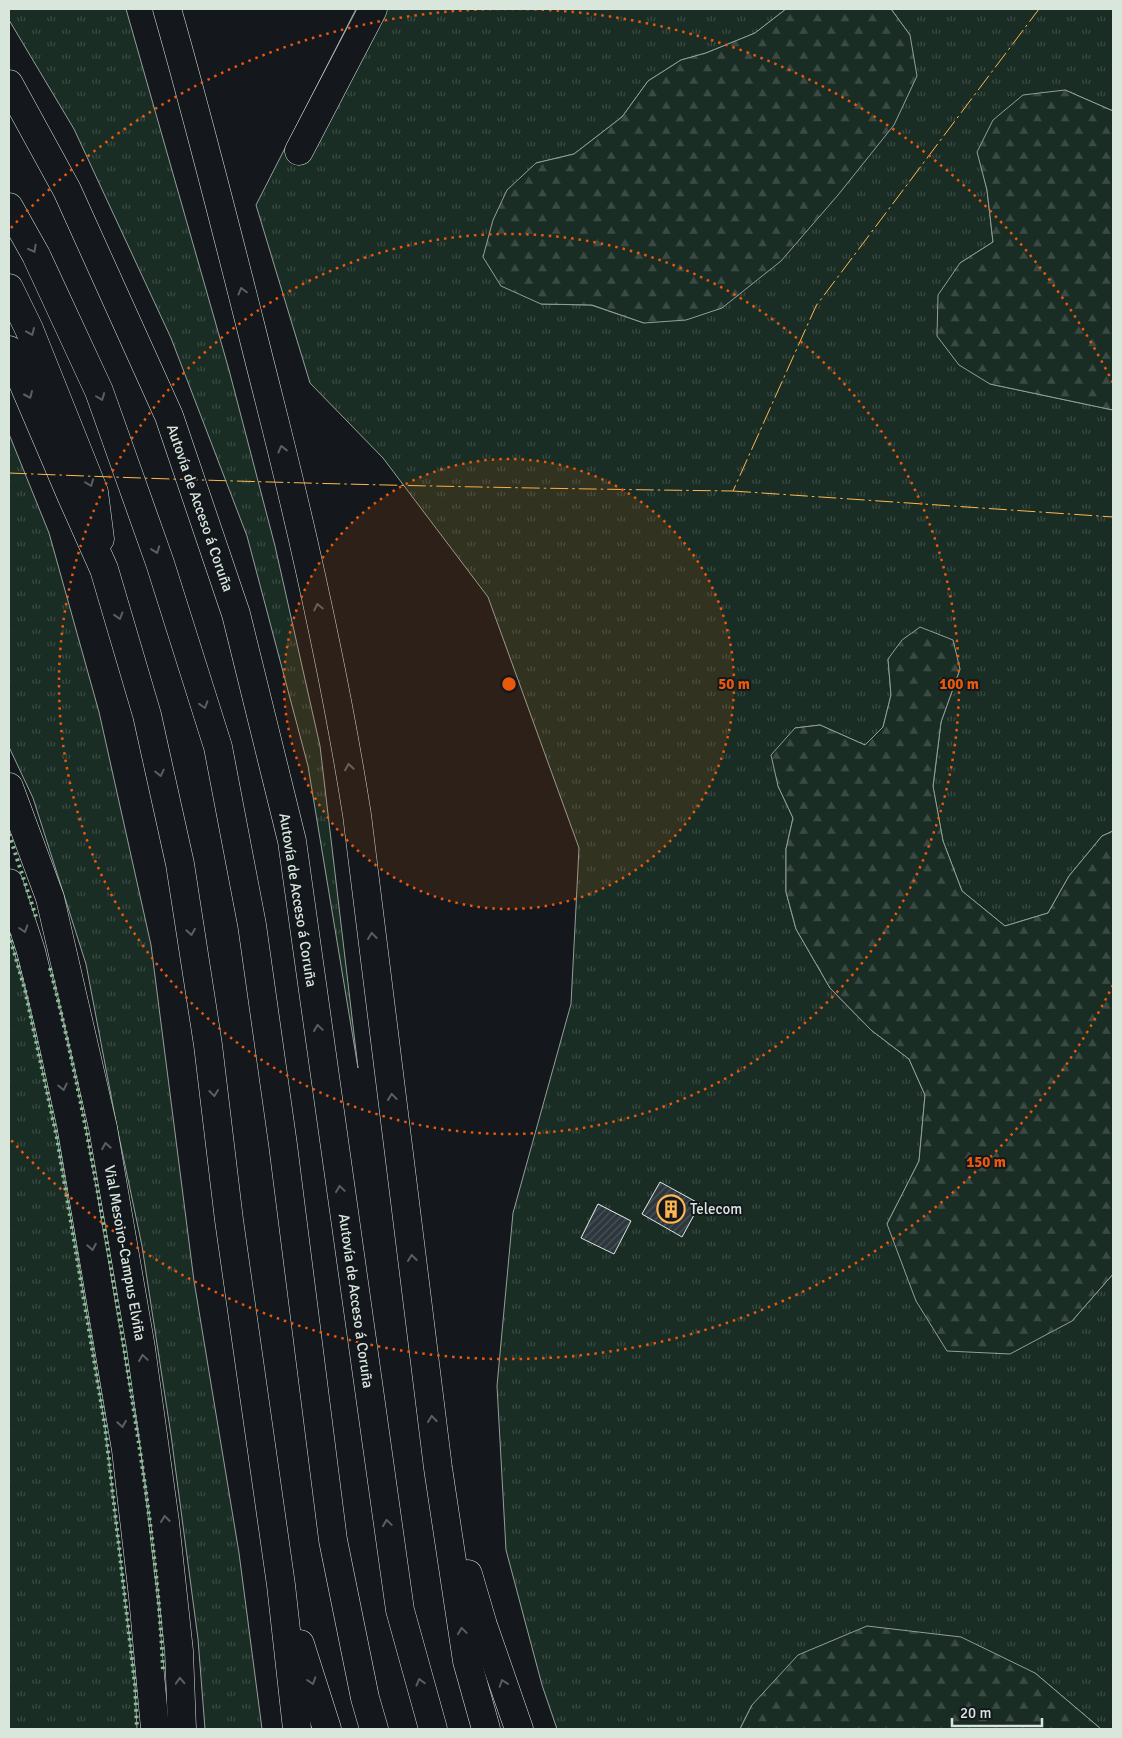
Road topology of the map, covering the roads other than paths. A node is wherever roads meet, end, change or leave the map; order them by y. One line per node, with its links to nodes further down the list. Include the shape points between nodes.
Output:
1 (167, 9): 11 (main road, one-way to 1, via 344,730 288,470 194,102)
2 (373, 9): 4 (main road)
3 (9, 84): 18 (main road, Autovía de Acceso á Coruña, one-way to 3, via 400,1610 292,842 236,614 169,416 67,190)
4 (299, 151)
5 (9, 207): 17 (main road, one-way to 17, via 36,255 99,391 160,563 218,747 252,925 333,1540)
6 (9, 288): 8 (main road, one-way to 8, via 30,329 94,492)
7 (9, 350): 8 (main road, one-way to 8)
8 (104, 569): 12 (main road, one-way to 12, via 147,715 180,864 208,1045)
9 (9, 787): 14 (main road, Vial Mesoiro-Campus Elviña, one-way to 9, via 179,1651 165,1522 141,1348 103,1128 50,898)
10 (9, 883): 13 (main road, Vial Mesoiro-Campus Elviña, one-way to 13, via 31,952 71,1124 126,1450)
11 (438, 1468): 19 (main road, one-way to 11, via 467,1661); 20 (main road, one-way to 11, via 483,1625)
12 (281, 1585): 15 (main road); 16 (main road, one-way to 16)
13 (156, 1729)
14 (182, 1729)
15 (297, 1729)
16 (327, 1729)
17 (374, 1729)
18 (433, 1729)
19 (486, 1729)
20 (518, 1729)

